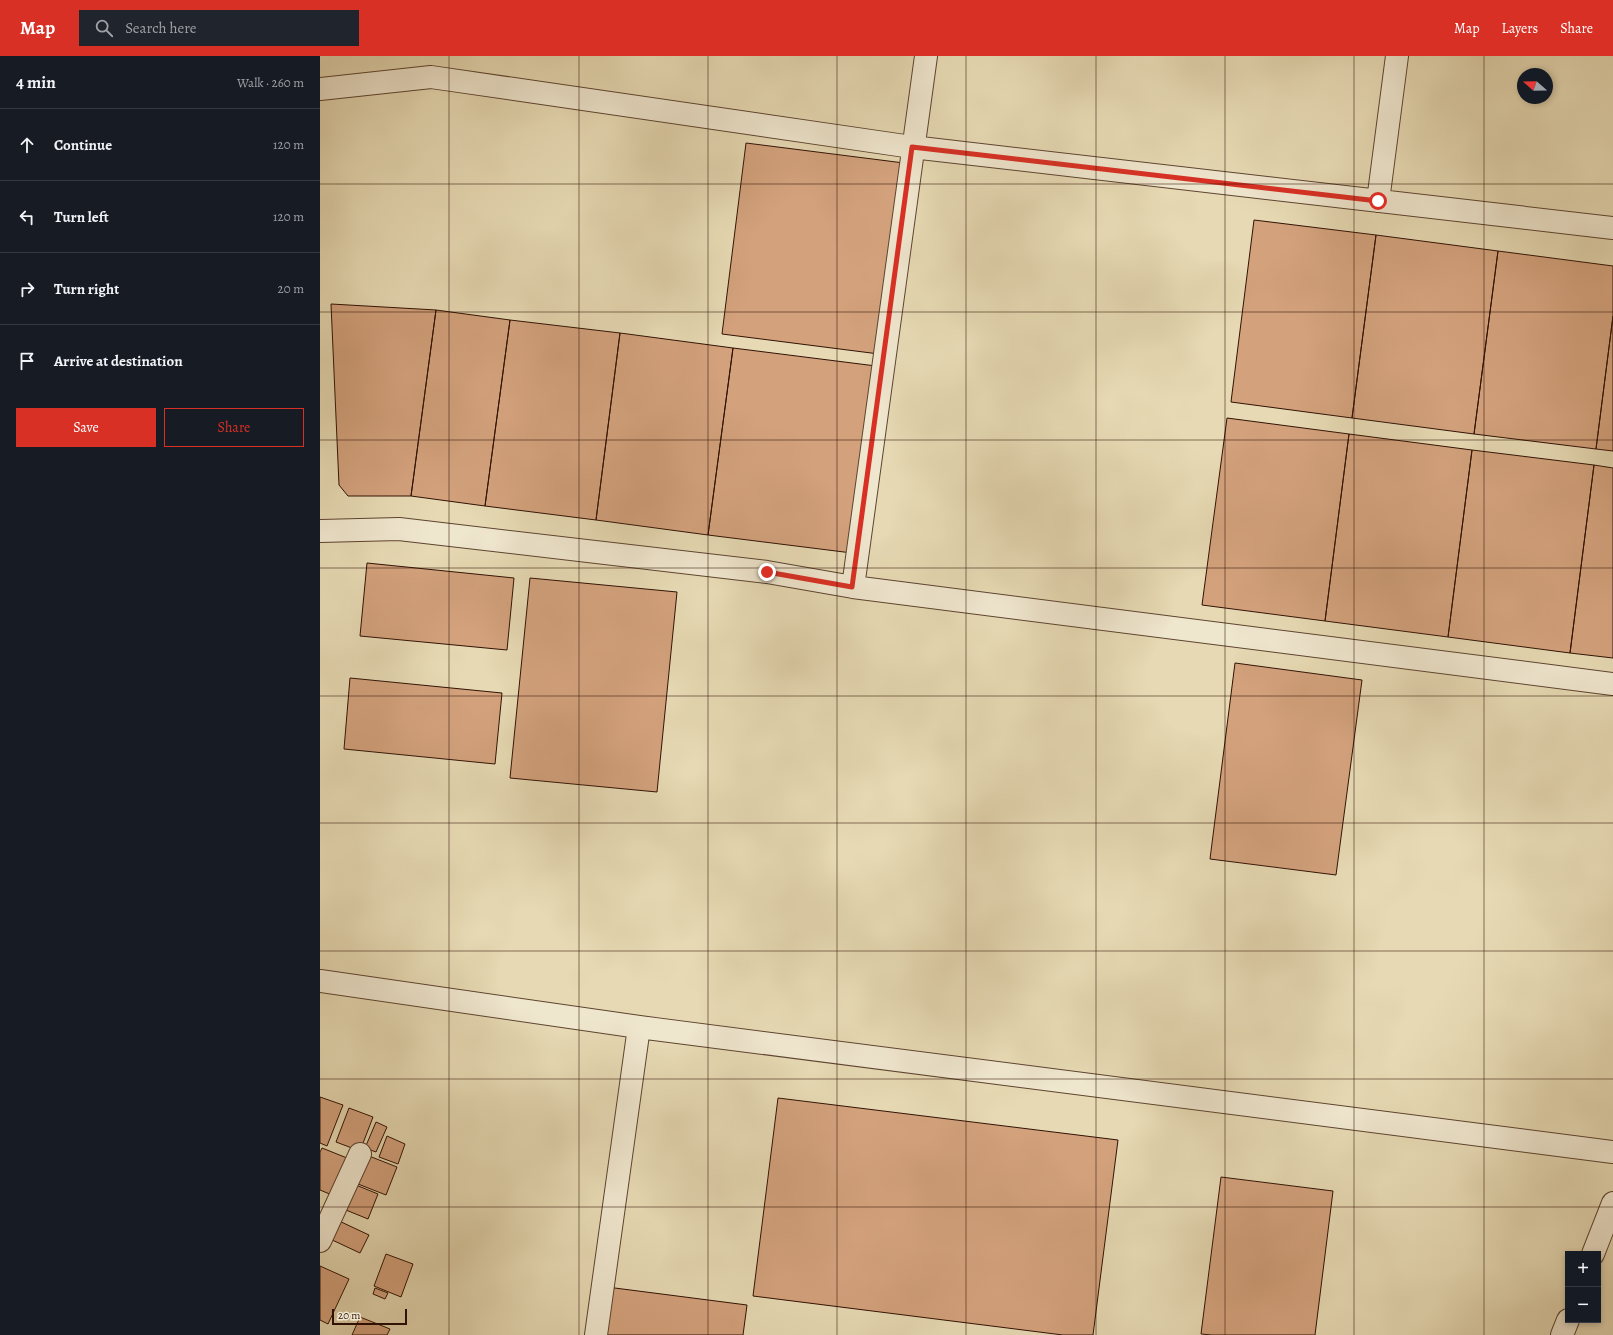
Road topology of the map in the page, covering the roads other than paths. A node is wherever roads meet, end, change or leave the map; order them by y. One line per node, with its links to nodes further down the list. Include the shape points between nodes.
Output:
1 (926, 56): 4 (street)
2 (1397, 56): 5 (street)
3 (320, 89): 4 (street, via 432,77)
4 (912, 147): 5 (street); 8 (street)
5 (1378, 201): 6 (street)
6 (1613, 228)
7 (320, 531): 8 (street, via 398,529 767,572)
8 (852, 587): 9 (street)
9 (1613, 684)
10 (320, 981): 11 (street)
11 (639, 1027): 12 (street); 18 (street)
12 (1613, 1152)
13 (360, 1154): 15 (street)
14 (1613, 1203): 16 (street)
15 (320, 1241)
16 (1594, 1251)
17 (1567, 1323): 19 (street)
18 (596, 1335)
19 (1562, 1335)

